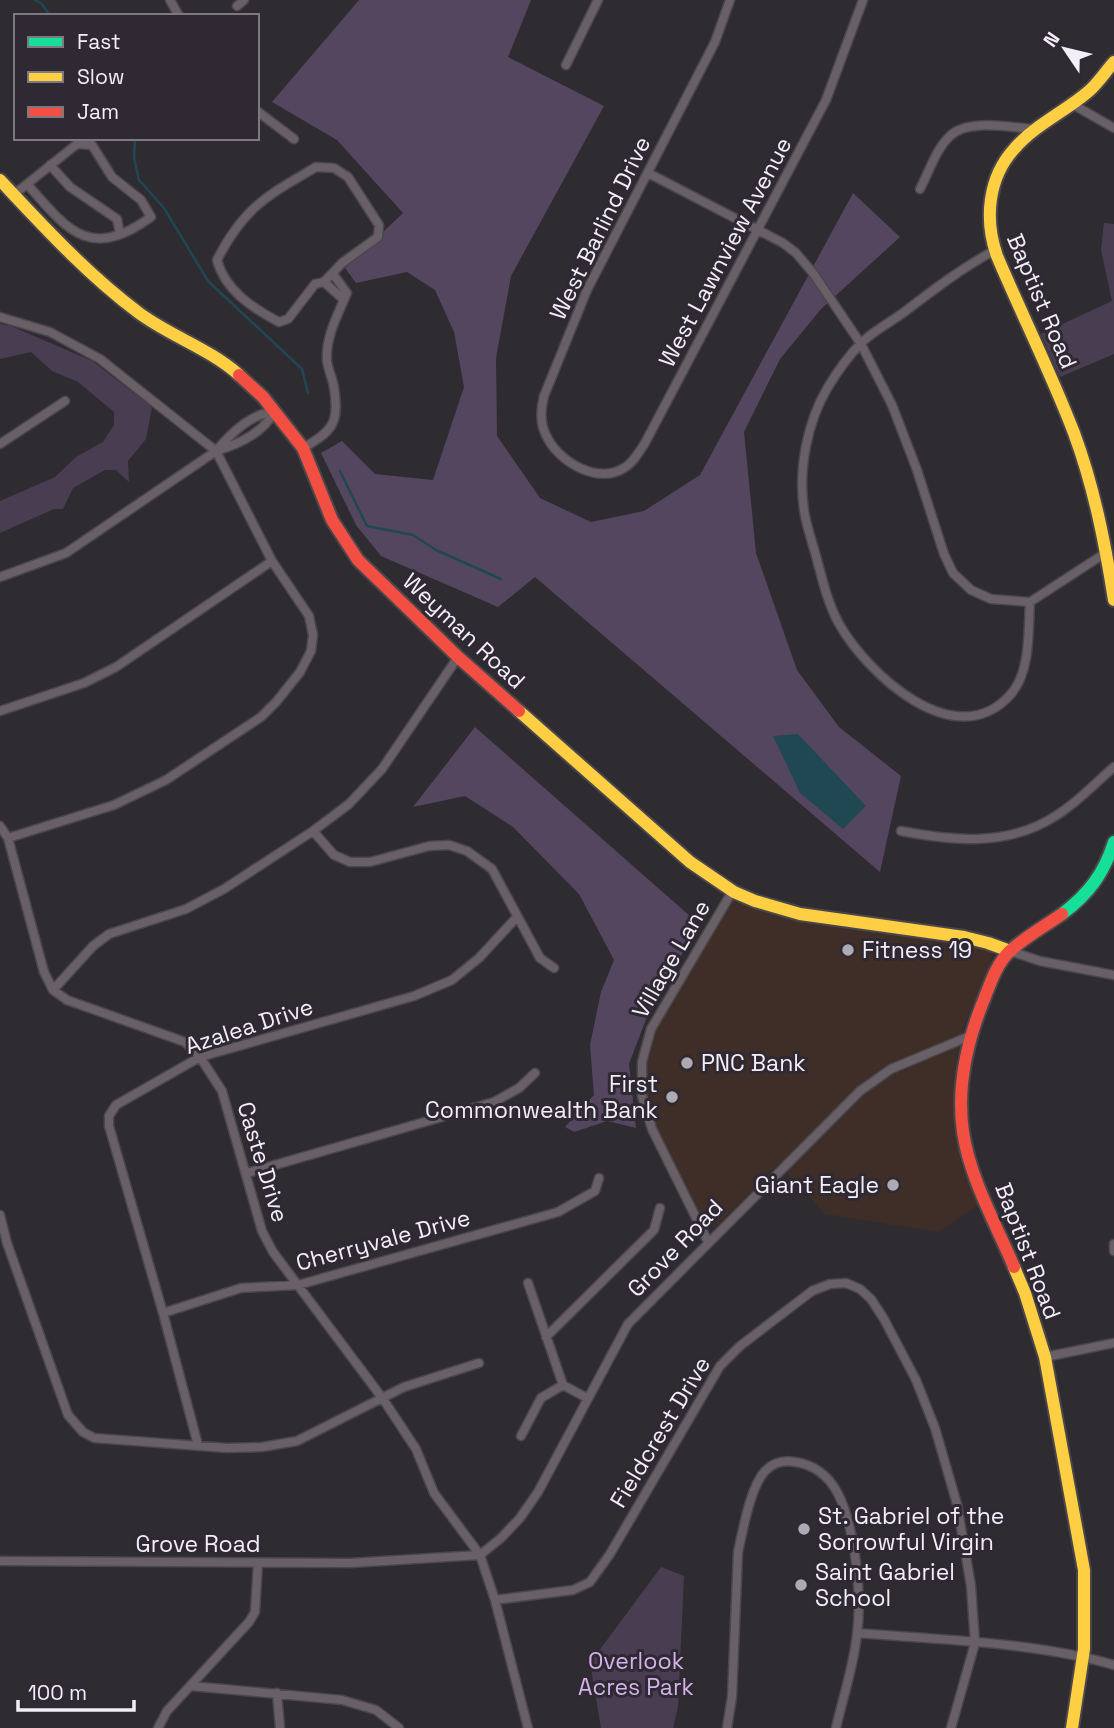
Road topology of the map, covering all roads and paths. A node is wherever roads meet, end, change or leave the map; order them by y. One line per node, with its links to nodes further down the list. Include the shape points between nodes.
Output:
1 (598, 0): 5 (street)
2 (730, 0): 12 (street, West Barlind Drive, via 715,42)
3 (863, 0): 17 (street, West Lawnview Avenue, via 826,100)
4 (1114, 62): 6 (main road, Baptist Road)
5 (566, 65)
6 (1072, 104): 8 (street); 9 (main road, Baptist Road)
7 (259, 113): 10 (street)
8 (1114, 128)
9 (1035, 129): 15 (street, via 973,125 956,131 943,145); 19 (main road, Baptist Road, via 1006,158 992,188 989,219)
10 (294, 139)
11 (51, 165): 14 (street); 18 (street, via 70,187 117,219); 18 (street, via 76,144 92,145 111,177 141,200 151,217)
12 (648, 173): 17 (street); 30 (street, West Barlind Drive, via 587,290 544,396 542,426 548,440)
13 (0, 180): 16 (main road, Weyman Road)
14 (27, 184): 16 (street); 18 (street, via 78,235 102,239)
15 (920, 189)
16 (12, 196): 26 (main road, Weyman Road, via 109,290 233,371)
17 (759, 229): 24 (street, via 804,263); 30 (street, West Lawnview Avenue, via 636,457 616,472 604,474)
18 (120, 234)
19 (995, 250): 24 (street, via 967,265); 31 (main road, Baptist Road, via 1067,415)
20 (333, 274): 21 (street); 21 (street, via 378,237 379,226 348,177 334,168 316,167 264,197 247,213 217,260 231,289 279,322 288,319 315,284); 22 (street, via 347,293)
21 (324, 282): 22 (street)
22 (344, 300): 28 (street, via 332,329 327,361 337,416 326,435)
23 (0, 317): 29 (street, via 50,332 100,359)
24 (861, 344): 35 (street, via 892,405 953,573 971,590 991,599); 35 (street, via 822,398 804,459 804,511 839,623 862,657 913,699 954,716 976,716 1000,705 1020,679)
25 (65, 401): 27 (street)
26 (275, 411): 28 (main road, Weyman Road); 29 (street, via 261,413 229,435); 29 (street, via 268,424 237,445)
27 (0, 444)
28 (303, 449): 36 (main road, Weyman Road, via 332,520 358,560)
29 (216, 451): 32 (street); 33 (street, via 66,553)
30 (578, 467)
31 (1107, 552): 34 (main road, Baptist Road); 35 (street)
32 (272, 561): 37 (street, via 116,667 84,683); 42 (street, via 309,616 313,635 300,672 277,701 261,717 166,780 114,805)
33 (0, 578)
34 (1114, 600)
35 (1030, 602)
36 (458, 657): 40 (street, via 382,769 349,804); 44 (main road, Weyman Road, via 690,862)
37 (0, 711)
38 (1114, 767): 41 (street, via 1054,817 1013,834 970,841)
39 (0, 826): 42 (street)
40 (313, 831): 45 (street, via 334,855 350,862 370,862 429,846 449,845 467,851 492,869); 49 (street, via 186,909 109,934)
41 (901, 831)
42 (8, 838): 49 (street, via 44,972)
43 (1114, 842): 46 (main road, Baptist Road, via 1100,877 1081,901)
44 (732, 892): 46 (main road, Weyman Road, via 796,913 965,938); 57 (street, Village Lane, via 651,1029 642,1062 642,1097 652,1129)
45 (516, 918): 47 (street, via 540,958); 51 (street, Azalea Drive, via 452,980 414,996)
46 (1010, 951): 48 (street); 50 (main road, Baptist Road, via 989,984)
47 (554, 968)
48 (1114, 975)
49 (53, 990): 51 (street, Caste Drive, via 67,1000 185,1042)
50 (970, 1036): 57 (street, Grove Road, via 891,1069 860,1091); 66 (main road, Baptist Road, via 961,1093 965,1141)
51 (200, 1057): 53 (street, Caste Drive, via 222,1091); 63 (street, Azalea Drive, via 117,1105 109,1116)
52 (535, 1073): 53 (street, via 494,1102)
53 (247, 1174): 62 (street, Caste Drive, via 262,1231)
54 (599, 1178): 62 (street, Cherryvale Drive, via 595,1191 558,1212)
55 (660, 1208): 64 (street, via 654,1230)
56 (0, 1215): 58 (street)
57 (708, 1242): 69 (street, Grove Road, via 628,1324)
58 (4, 1244): 72 (street, via 75,1425 94,1438 112,1441)
59 (1114, 1244): 60 (street)
60 (1114, 1251)
61 (528, 1283): 64 (street)
62 (298, 1285): 63 (street, Cherryvale Drive, via 241,1288); 70 (street, Caste Drive)
63 (163, 1313): 72 (street, Azalea Drive)
64 (546, 1337): 68 (street)
65 (1114, 1343): 66 (street)
66 (1045, 1357): 79 (main road, Baptist Road, via 1084,1570)
67 (479, 1363): 70 (street, via 421,1380)
68 (563, 1385): 69 (street); 71 (street, via 541,1398)
69 (587, 1398): 73 (street, Grove Road, via 538,1492)
70 (383, 1399): 72 (street, via 297,1440 262,1447); 73 (street, Caste Drive, via 416,1449 435,1493)
71 (520, 1436)
72 (198, 1445)
73 (481, 1558): 75 (street, Grove Road); 76 (street, Caste Drive)
74 (0, 1561): 75 (street, Grove Road)
75 (258, 1563): 81 (street, via 255,1612)
76 (495, 1600): 78 (street, Fieldcrest Drive, via 573,1590 590,1582 720,1366 812,1291 845,1283 871,1299 884,1319 935,1428 957,1504); 86 (street, Caste Drive)
77 (858, 1633): 78 (street); 87 (street, via 854,1547 831,1480 792,1461 768,1468 761,1477 738,1552); 88 (street)
78 (975, 1643): 79 (street); 89 (street, Fieldcrest Drive)
79 (1083, 1656): 80 (street); 90 (main road, Baptist Road)
80 (1114, 1665)
81 (191, 1686): 82 (street); 83 (street)
82 (277, 1693): 84 (street); 85 (street, via 361,1704)
83 (158, 1728)
84 (281, 1728)
85 (399, 1728)
86 (528, 1728)
87 (727, 1728)
88 (836, 1728)
89 (951, 1728)
90 (1072, 1728)

